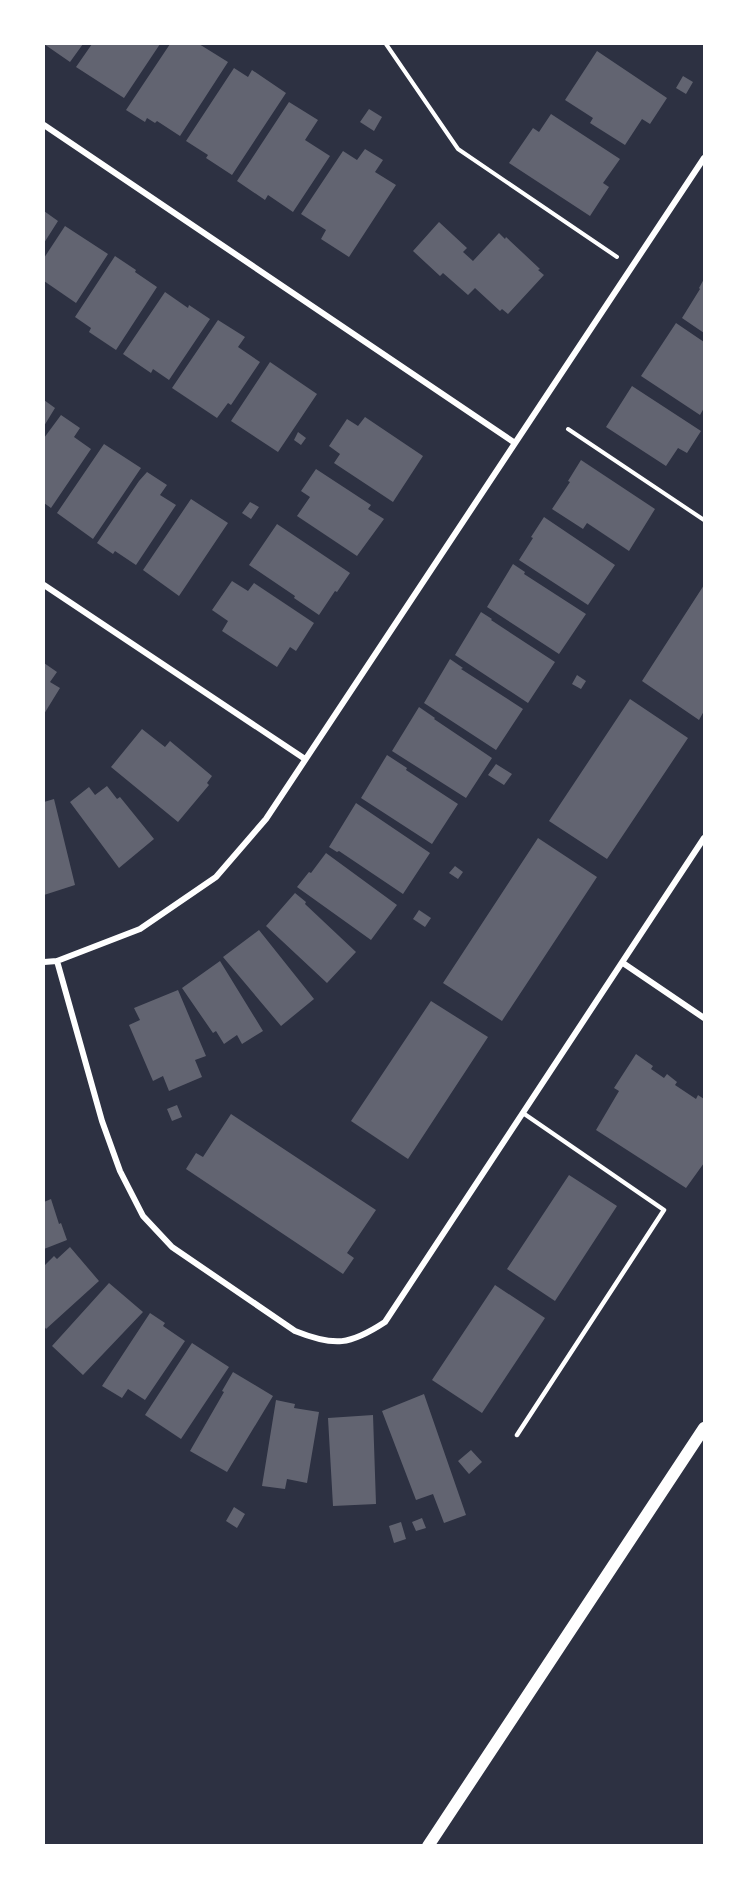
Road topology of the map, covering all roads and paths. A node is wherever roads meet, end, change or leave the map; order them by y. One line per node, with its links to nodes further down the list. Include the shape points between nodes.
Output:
1 (386, 44): 4 (path, via 458,149)
2 (44, 125): 6 (street)
3 (705, 158): 4 (street)
4 (633, 268): 6 (street)
5 (568, 429): 7 (path)
6 (515, 442): 9 (street)
7 (705, 519)
8 (44, 585): 9 (street)
9 (305, 759): 11 (street, via 266,819 216,877 140,929)
10 (705, 838): 13 (street)
11 (57, 961): 12 (street); 15 (street, via 102,1121 120,1171 143,1216 172,1247 295,1331 314,1339 337,1342 363,1337 385,1322)
12 (44, 962)
13 (623, 963): 14 (street); 15 (street)
14 (705, 1018)
15 (524, 1113): 17 (lane, via 664,1210)
16 (705, 1428): 18 (main road)
17 (517, 1436)
18 (428, 1845)

